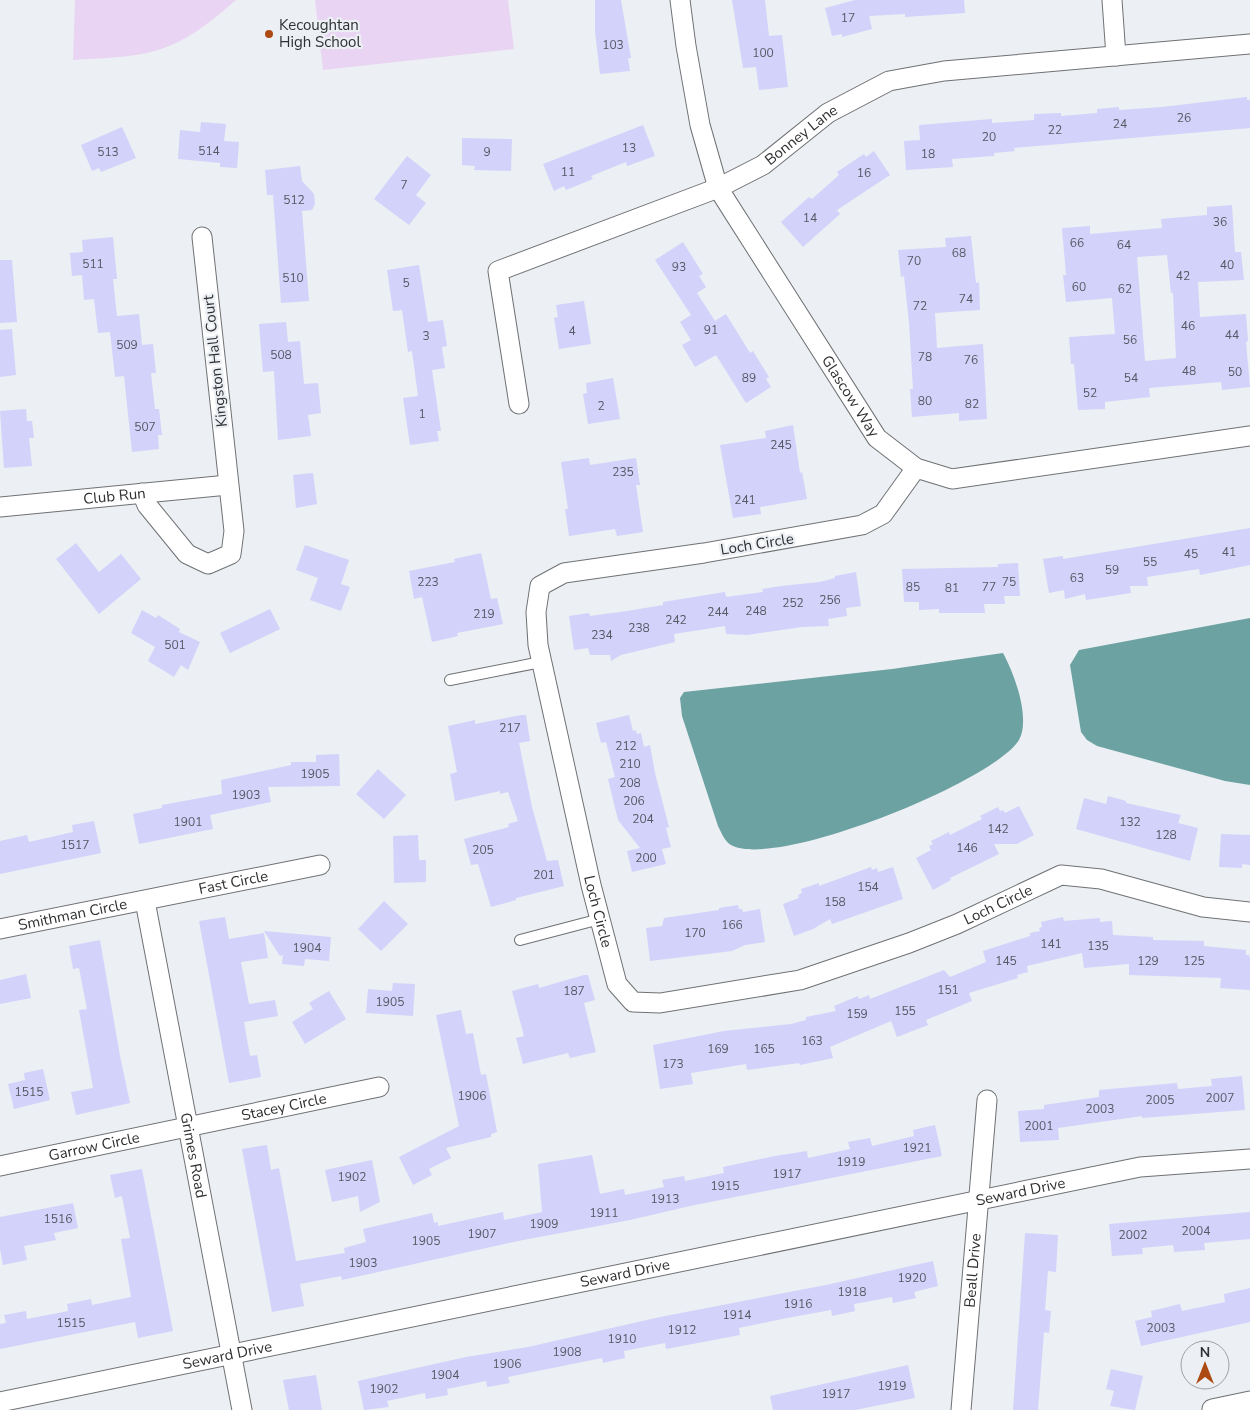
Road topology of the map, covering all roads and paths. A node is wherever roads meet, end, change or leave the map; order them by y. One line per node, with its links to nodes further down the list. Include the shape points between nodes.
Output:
1 (680, 0): 5 (street, Glascow Way, via 700,126)
2 (1112, 0): 4 (street)
3 (1250, 44): 4 (street, Bonney Lane)
4 (1116, 56): 5 (street, Bonney Lane, via 944,71 890,81 828,113 763,165)
5 (718, 188): 7 (street, Bonney Lane, via 498,271); 9 (street, Glascow Way, via 877,438)
6 (202, 237): 10 (street, Kingston Hall Court)
7 (519, 404)
8 (1250, 436): 9 (street, Glascow Way, via 952,479)
9 (916, 468): 13 (street, Loch Circle, via 884,514 862,525 564,573 540,586 536,612)
10 (228, 485): 11 (street, Club Run); 11 (street, Kingston Hall Court, via 234,531 231,554 208,564 187,554 147,505)
11 (142, 493): 12 (street, Club Run)
12 (0, 506)
13 (541, 662): 14 (lane); 18 (street, Loch Circle)
14 (450, 680)
15 (320, 865): 16 (street, Fast Circle)
16 (146, 901): 19 (street, Smithman Circle); 23 (street, Grimes Road)
17 (1250, 912): 18 (street, Loch Circle, via 1203,907 1101,879 1060,875 941,930 800,980 660,1003 633,1002 617,984)
18 (600, 919): 20 (lane)
19 (0, 929)
20 (520, 940)
21 (379, 1087): 23 (street, Stacey Circle)
22 (987, 1100): 26 (street, Beall Drive)
23 (189, 1126): 25 (street, Garrow Circle); 27 (street, Grimes Road)
24 (1250, 1159): 26 (street, Seward Drive, via 1140,1167)
25 (0, 1166)
26 (978, 1200): 27 (street, Seward Drive); 32 (street, Beall Drive)
27 (232, 1354): 29 (street, Seward Drive); 31 (street, Grimes Road)
28 (1250, 1401): 30 (street)
29 (0, 1402)
30 (1212, 1409)
31 (242, 1410)
32 (961, 1410)

